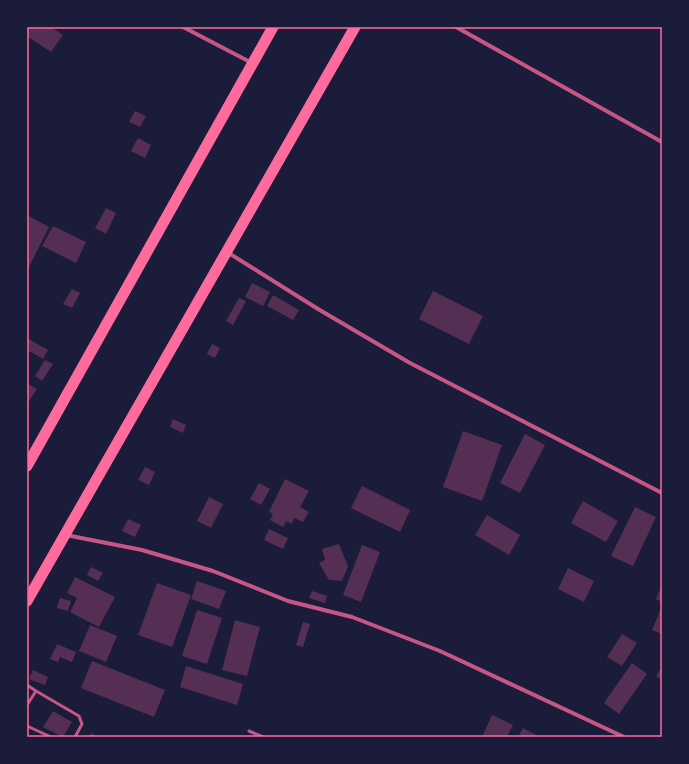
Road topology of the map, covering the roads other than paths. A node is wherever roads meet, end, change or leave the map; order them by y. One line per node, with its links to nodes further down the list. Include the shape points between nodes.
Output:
1 (183, 27): 5 (street)
2 (273, 27): 5 (highway)
3 (355, 27): 7 (highway)
4 (456, 27): 6 (street)
5 (253, 64): 8 (highway)
6 (662, 142)
7 (226, 252): 9 (street, via 410,363); 10 (highway)
8 (27, 466)
9 (662, 493)
10 (64, 534): 11 (highway); 20 (street, via 142,550 213,571 288,601 352,617 440,651)
11 (27, 601)
12 (27, 685): 13 (lane)
13 (36, 691): 14 (lane); 18 (lane, via 79,716 82,724)
14 (27, 705)
15 (27, 726): 17 (lane)
16 (249, 731): 19 (lane)
17 (51, 737)
18 (75, 737)
19 (263, 737)
20 (624, 737)

